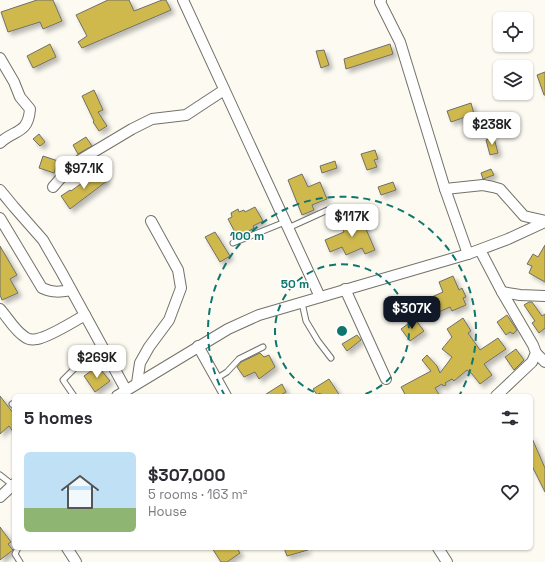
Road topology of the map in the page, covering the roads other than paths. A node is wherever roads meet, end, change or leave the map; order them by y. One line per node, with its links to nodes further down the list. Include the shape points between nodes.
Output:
1 (183, 0): 4 (street)
2 (381, 0): 7 (street, via 400,42)
3 (0, 58): 5 (street, via 20,97 30,109 29,120 21,130)
4 (224, 90): 6 (street, via 186,115 152,118 132,129 80,160); 13 (street)
5 (0, 143)
6 (53, 187)
7 (445, 189): 12 (street, via 483,185 500,189 524,216); 16 (street)
8 (0, 190): 18 (street, via 43,240)
9 (332, 208): 13 (lane)
10 (0, 218): 18 (street, via 42,288 58,293)
11 (151, 221): 33 (street, via 178,270 181,288 169,320 140,363)
12 (545, 222): 15 (street)
13 (286, 225): 14 (lane); 21 (street)
14 (233, 243)
15 (480, 250): 16 (street); 19 (street)
16 (468, 254): 17 (street)
17 (345, 289): 21 (street); 31 (street)
18 (71, 290): 24 (street)
19 (502, 292): 20 (street); 27 (street)
20 (545, 296)
21 (320, 297): 22 (street)
22 (302, 302): 25 (street, via 259,315); 28 (lane, via 306,321)
23 (0, 309): 24 (street, via 18,331 30,340 44,337)
24 (85, 315): 34 (street)
25 (198, 346): 32 (street); 33 (street)
26 (263, 347): 32 (lane, via 239,359)
27 (536, 353): 30 (street); 38 (street, via 532,362)
28 (331, 358)
29 (83, 360): 35 (lane, via 63,380)
30 (545, 362)
31 (386, 378)
32 (216, 379): 37 (street)
33 (137, 383): 34 (street)
34 (126, 390): 36 (street)
35 (73, 394)
36 (120, 394)
37 (225, 394)
38 (498, 394)
39 (0, 475): 40 (lane)
40 (12, 484)
41 (12, 487): 42 (street)
42 (0, 497)
43 (17, 550): 46 (lane, via 15,554)
44 (68, 550): 47 (street)
45 (439, 550): 48 (street)
46 (20, 562)
47 (76, 562)
48 (447, 562)

